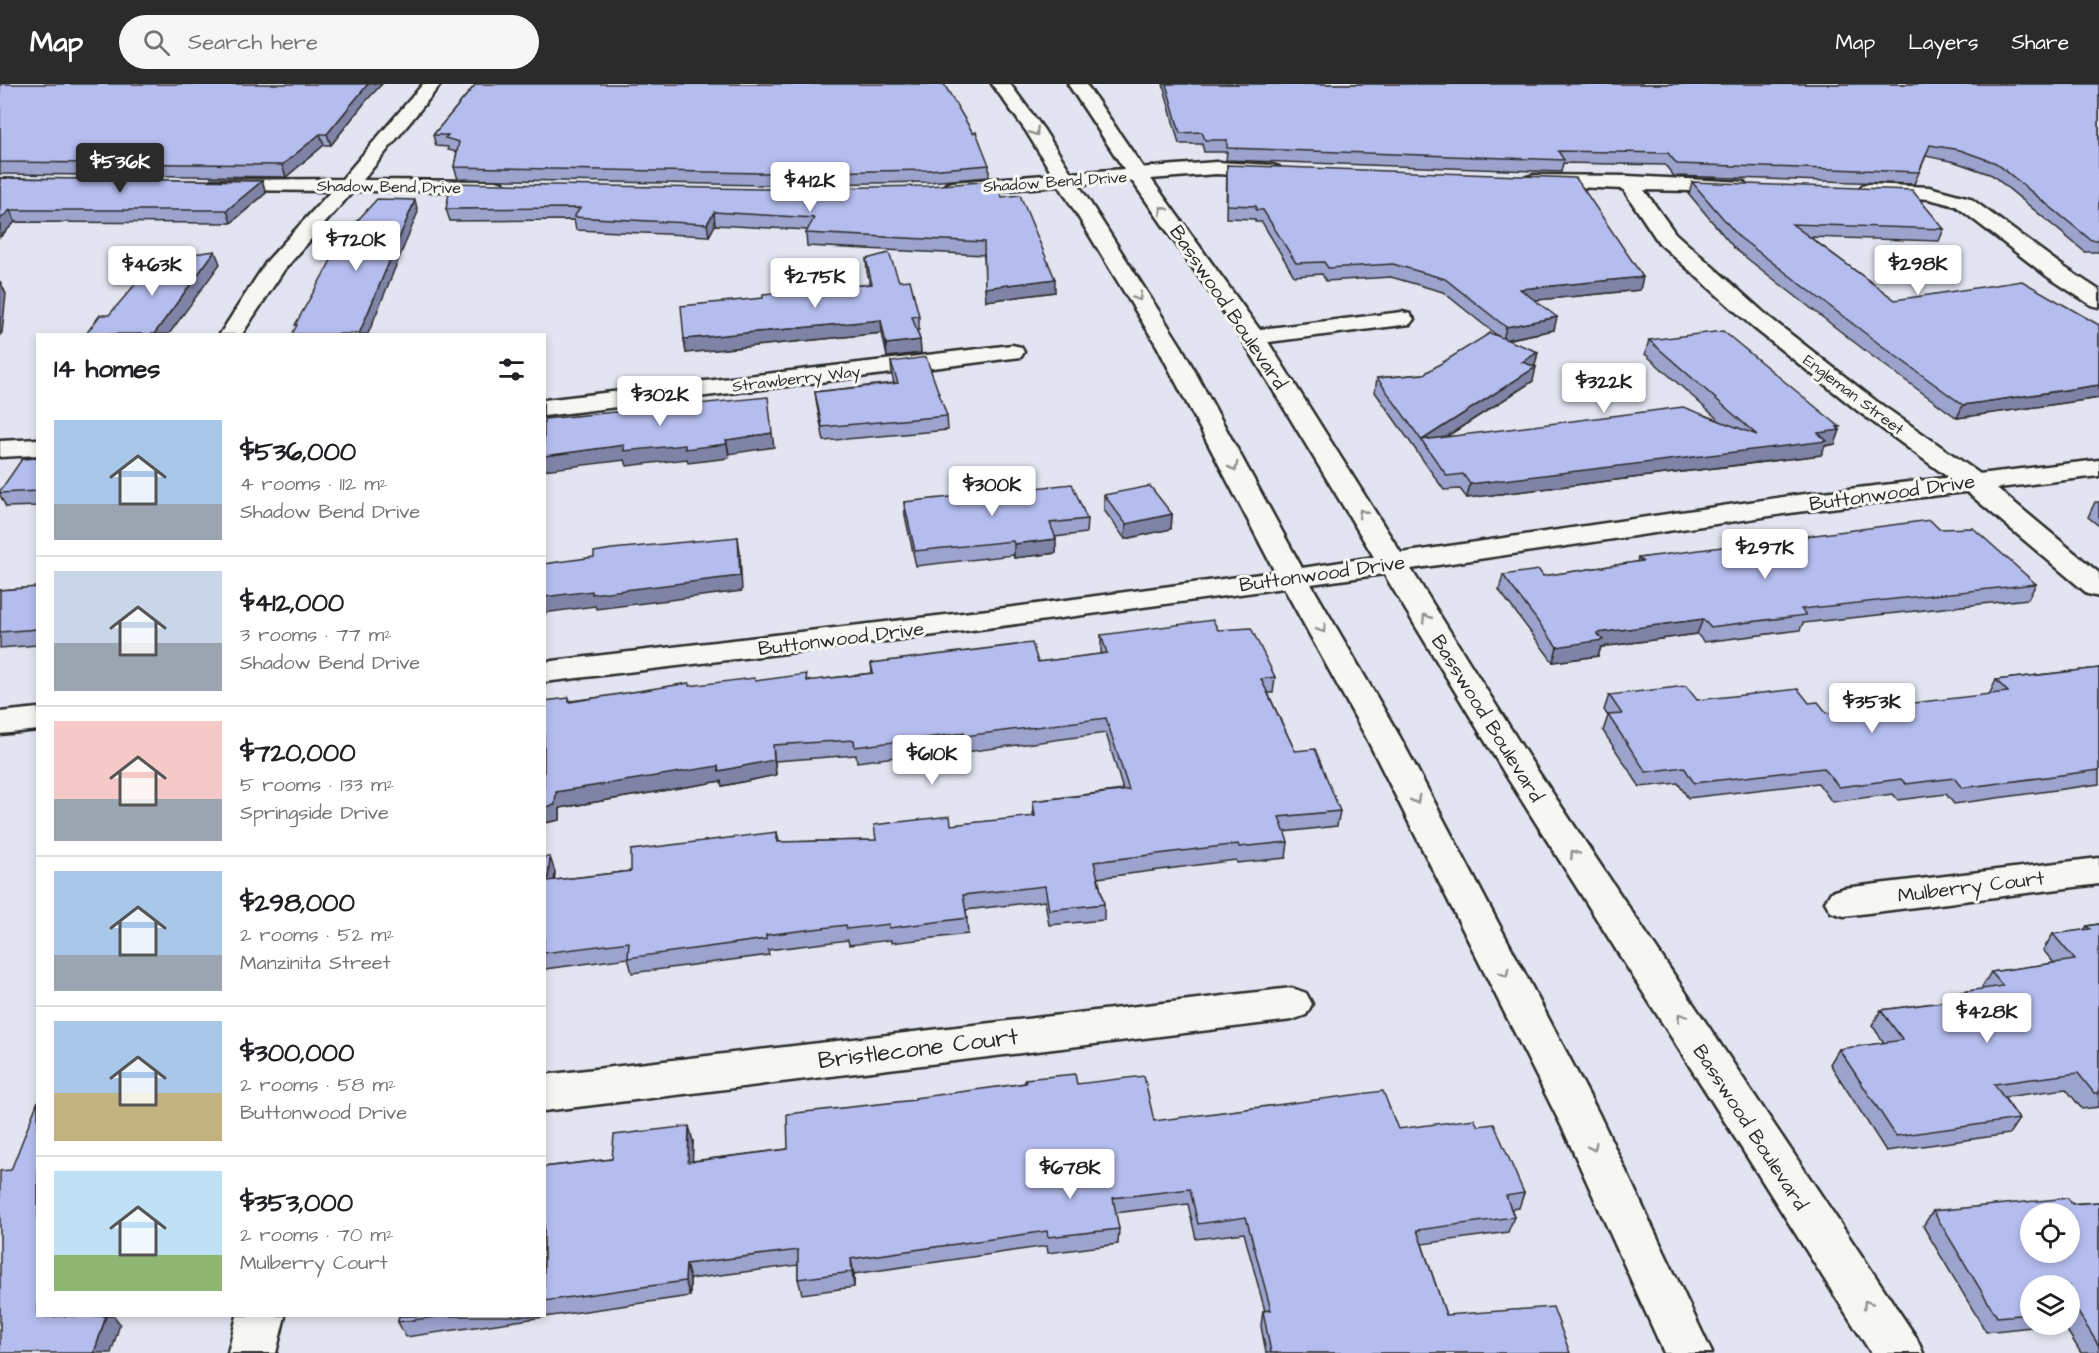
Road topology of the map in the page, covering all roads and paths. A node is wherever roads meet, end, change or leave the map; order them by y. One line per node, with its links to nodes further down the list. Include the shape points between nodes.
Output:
1 (432, 84): 10 (street)
2 (1001, 84): 7 (street, one-way to 7, via 1035,130)
3 (1077, 84): 5 (street, Basswood Boulevard)
4 (1286, 171): 5 (street, Shadow Bend Drive, via 1216,168)
5 (1138, 175): 7 (street, Shadow Bend Drive); 18 (street, Basswood Boulevard, one-way to 5)
6 (1520, 180): 8 (street)
7 (1065, 181): 13 (street, Shadow Bend Drive); 26 (street, one-way to 26, via 1169,346)
8 (1628, 182): 11 (street); 24 (street, Engleman Street, via 1667,238 1762,322 1867,406)
9 (195, 183): 10 (street, Shadow Bend Drive)
10 (348, 185): 12 (street, Shadow Bend Drive); 17 (street, via 275,266)
11 (1753, 186)
12 (515, 187)
13 (929, 190)
14 (1847, 190): 15 (street, via 1929,192 1963,202)
15 (2099, 300)
16 (1402, 319): 18 (street)
17 (232, 333)
18 (1253, 337): 25 (street, Basswood Boulevard, one-way to 18)
19 (1012, 352): 20 (street, Strawberry Way)
20 (546, 408)
21 (36, 447): 22 (street)
22 (0, 449)
23 (2099, 468): 24 (street, Buttonwood Drive)
24 (1970, 480): 25 (street, Buttonwood Drive); 27 (street, Engleman Street)
25 (1393, 563): 26 (street, Buttonwood Drive); 38 (street, Basswood Boulevard, one-way to 25, via 1517,766)
26 (1293, 578): 28 (street, Buttonwood Drive, via 911,630); 37 (street, one-way to 37, via 1383,737 1540,1040)
27 (2099, 588)
28 (546, 672)
29 (36, 720): 30 (street)
30 (0, 723)
31 (2099, 871): 32 (street, Mulberry Court)
32 (1844, 902)
33 (1292, 1004): 34 (street, Bristlecone Court)
34 (546, 1093)
35 (261, 1317): 36 (street)
36 (252, 1353)
37 (1688, 1353)
38 (1899, 1353)

